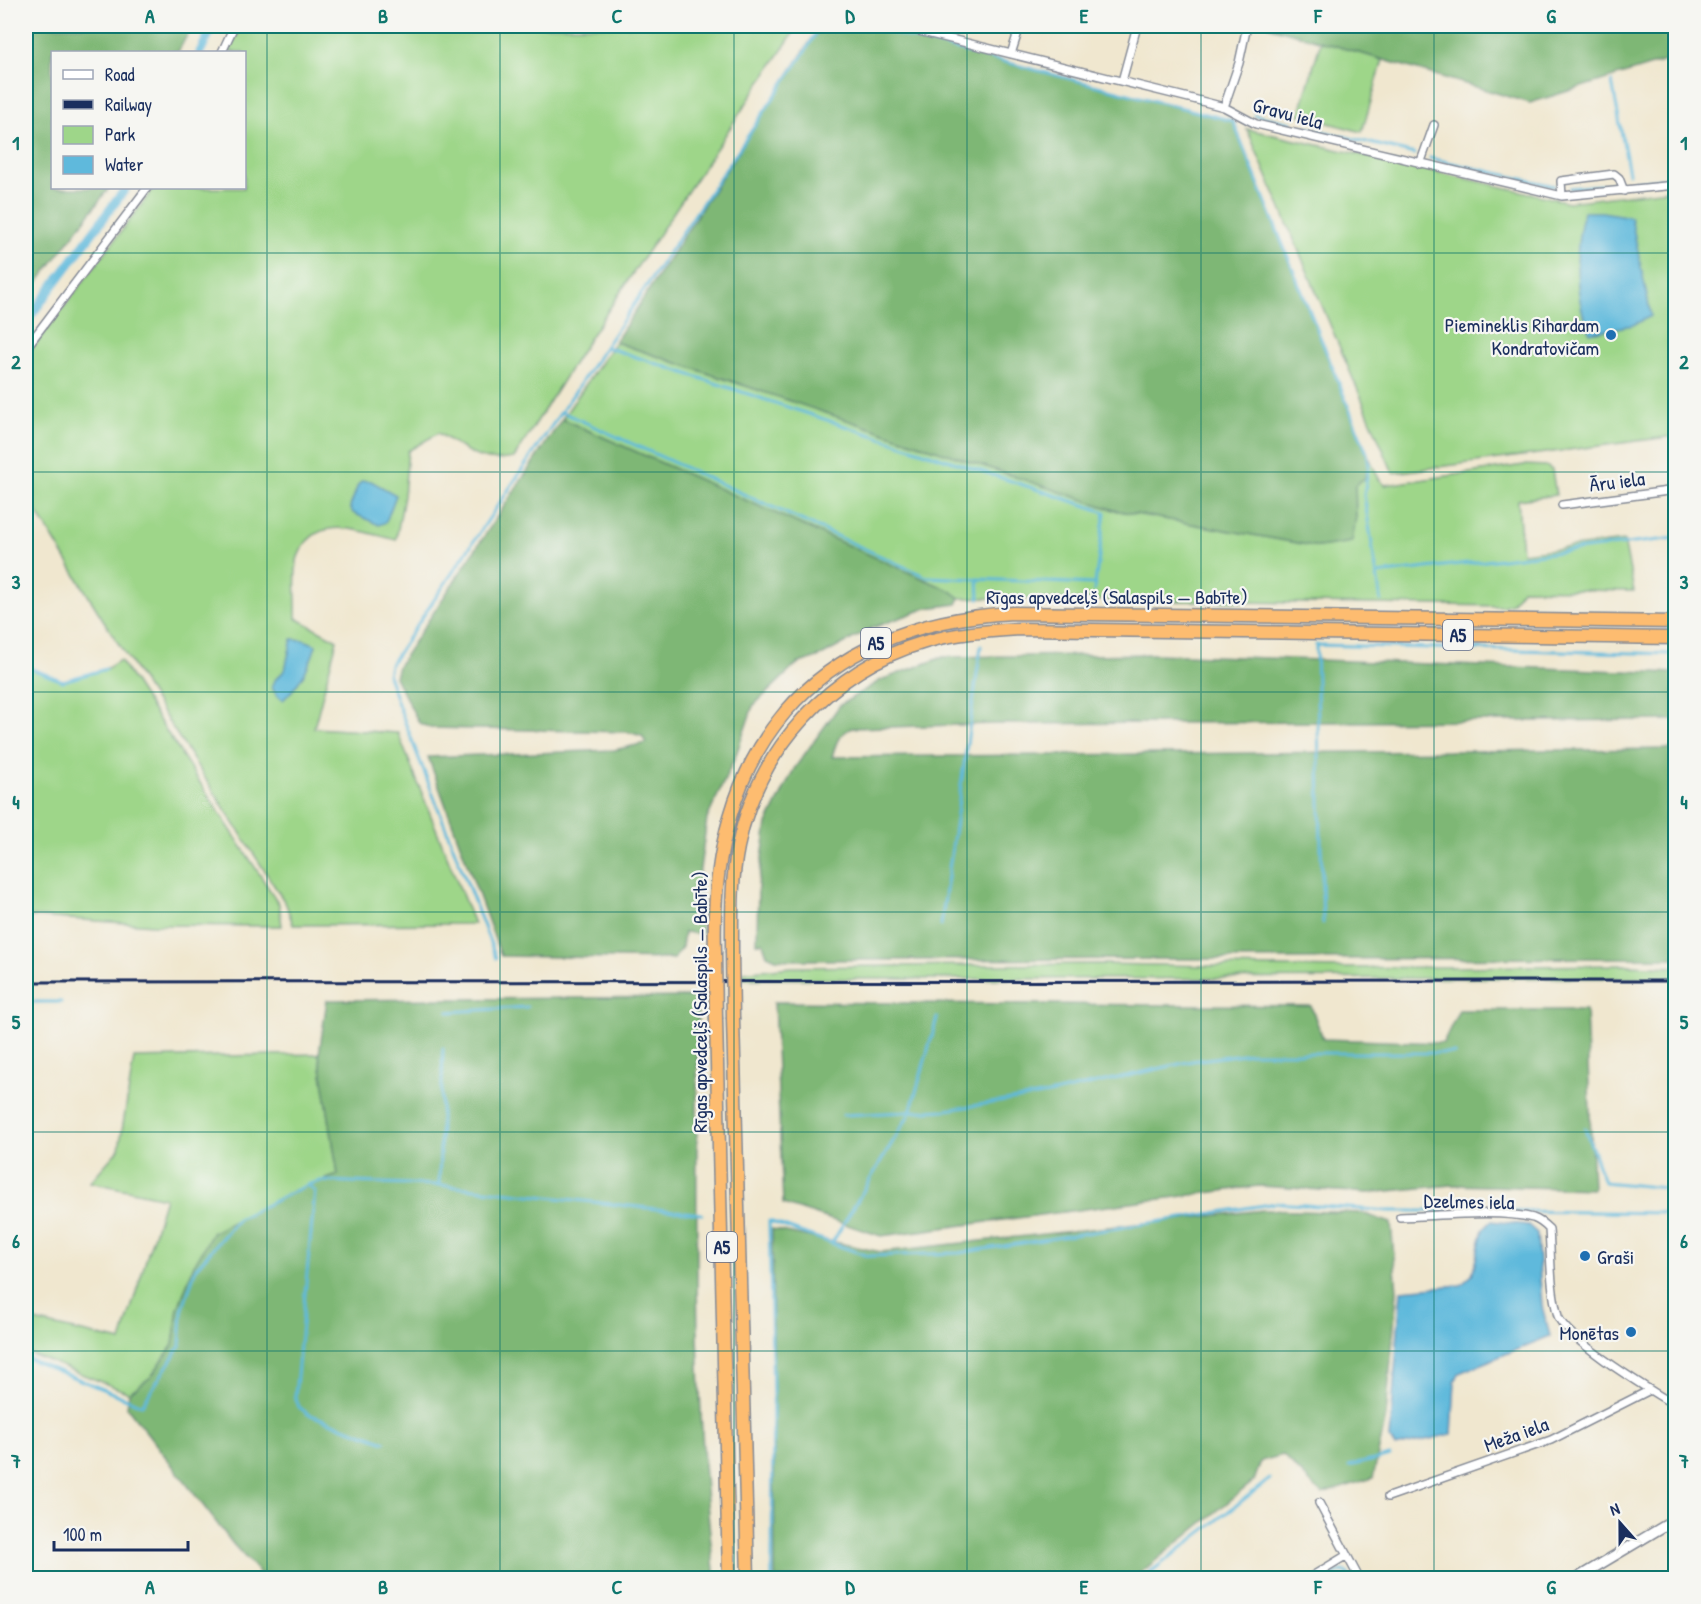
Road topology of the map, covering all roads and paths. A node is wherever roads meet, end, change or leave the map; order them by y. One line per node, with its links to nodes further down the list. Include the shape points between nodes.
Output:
1 (234, 26): 7 (street)
2 (898, 26): 6 (street, Gravu iela)
3 (1020, 26): 8 (street)
4 (1137, 26): 9 (street)
5 (1247, 26): 10 (street)
6 (915, 27): 8 (street, Gravu iela)
7 (222, 51)
8 (1011, 54): 9 (street, Gravu iela)
9 (1122, 81): 10 (street, Gravu iela)
10 (1224, 107): 12 (street, Gravu iela, via 1256,124)
11 (1434, 125): 12 (street)
12 (1420, 164): 16 (street, Gravu iela)
13 (1676, 185): 15 (street, Gravu iela)
14 (146, 189): 17 (street)
15 (1624, 191): 16 (street, Gravu iela); 16 (street, via 1614,174 1561,181)
16 (1562, 196)
17 (26, 348)
18 (1676, 490): 19 (street, Āru iela)
19 (1562, 505)
20 (1676, 622): 29 (highway, Rīgas apvedceļš (Salaspils — Babīte) / A5, bridge, via 1013,613 946,620 899,633 854,654 818,679 785,713 756,755 734,800 721,846 715,897)
21 (1676, 638): 30 (highway, Rīgas apvedceļš (Salaspils — Babīte) / A5, bridge, via 1020,629 959,634 909,647 866,666 826,694 768,766 752,799 738,846 732,900)
22 (1400, 1217): 23 (street, Dzelmes iela, via 1496,1215 1534,1218 1542,1223 1549,1229 1559,1319 1575,1338)
23 (1650, 1390): 24 (street, Dzelmes iela); 25 (street, Meža iela, via 1551,1440)
24 (1676, 1406)
25 (1388, 1497)
26 (1319, 1503): 28 (street)
27 (1676, 1519): 33 (street)
28 (1347, 1555): 31 (street); 32 (street)
29 (729, 1578)
30 (748, 1578)
31 (1309, 1578)
32 (1359, 1578)
33 (1577, 1578)

